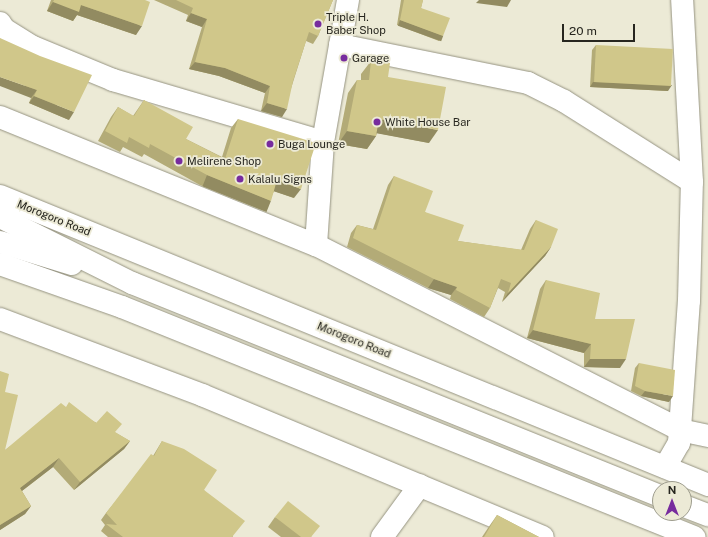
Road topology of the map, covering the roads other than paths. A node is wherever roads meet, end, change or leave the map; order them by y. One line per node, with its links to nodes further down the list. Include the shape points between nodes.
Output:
1 (348, 0): 4 (main road)
2 (682, 0): 7 (main road)
3 (0, 23): 6 (main road, via 4,29 33,47 113,80)
4 (340, 45): 6 (main road); 7 (main road, via 528,83 564,101)
5 (0, 118): 11 (main road)
6 (323, 142): 11 (main road)
7 (692, 182): 15 (main road, via 689,301)
8 (0, 196): 17 (main road, Morogoro Road)
9 (0, 217): 13 (main road, Morogoro Road)
10 (0, 242): 13 (main road, Morogoro Road)
11 (316, 245): 15 (main road)
12 (0, 264): 25 (main road, via 122,307)
13 (132, 283): 20 (main road, Morogoro Road)
14 (0, 319): 18 (main road, via 202,395)
15 (680, 430): 16 (main road); 17 (main road, via 679,443)
16 (708, 436)
17 (665, 467): 19 (main road, Morogoro Road)
18 (420, 485): 23 (main road); 24 (main road)
19 (708, 485)
20 (652, 493)
21 (692, 509): 22 (main road)
22 (708, 515)
23 (382, 537)
24 (543, 537)
25 (694, 537)

